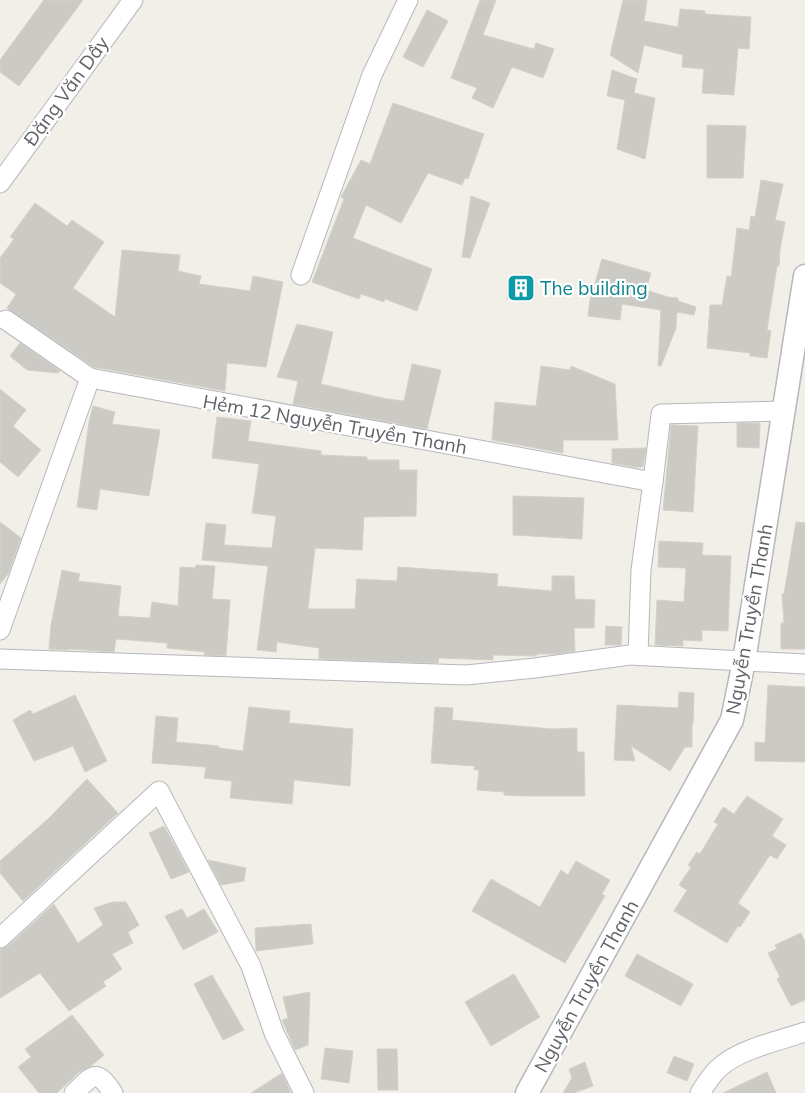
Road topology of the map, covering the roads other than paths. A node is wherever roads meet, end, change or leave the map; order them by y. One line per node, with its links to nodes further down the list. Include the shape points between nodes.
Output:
1 (133, 0): 3 (street, Đặng Văn Dầy)
2 (408, 0): 4 (street, via 372,75)
3 (0, 183)
4 (301, 275)
5 (805, 276): 8 (street, Nguyễn Truyền Thanh)
6 (6, 320): 7 (street)
7 (90, 378): 9 (street, Hẻm 12 Nguyễn Truyền Thanh); 10 (street)
8 (785, 411): 9 (street, via 661,414); 13 (street, Nguyễn Truyền Thanh)
9 (653, 482): 11 (street, via 641,570)
10 (0, 630)
11 (638, 655): 12 (street, via 466,675); 13 (street)
12 (0, 659)
13 (744, 661): 14 (street); 20 (street, Nguyễn Truyền Thanh, via 732,720)
14 (805, 664)
15 (0, 938): 19 (street, via 159,791 251,966 274,1033)
16 (805, 1032): 21 (street, via 725,1062)
17 (74, 1093): 18 (street, via 88,1079 96,1077 104,1079)
18 (113, 1093)
19 (304, 1093)
20 (527, 1093)
21 (700, 1093)

